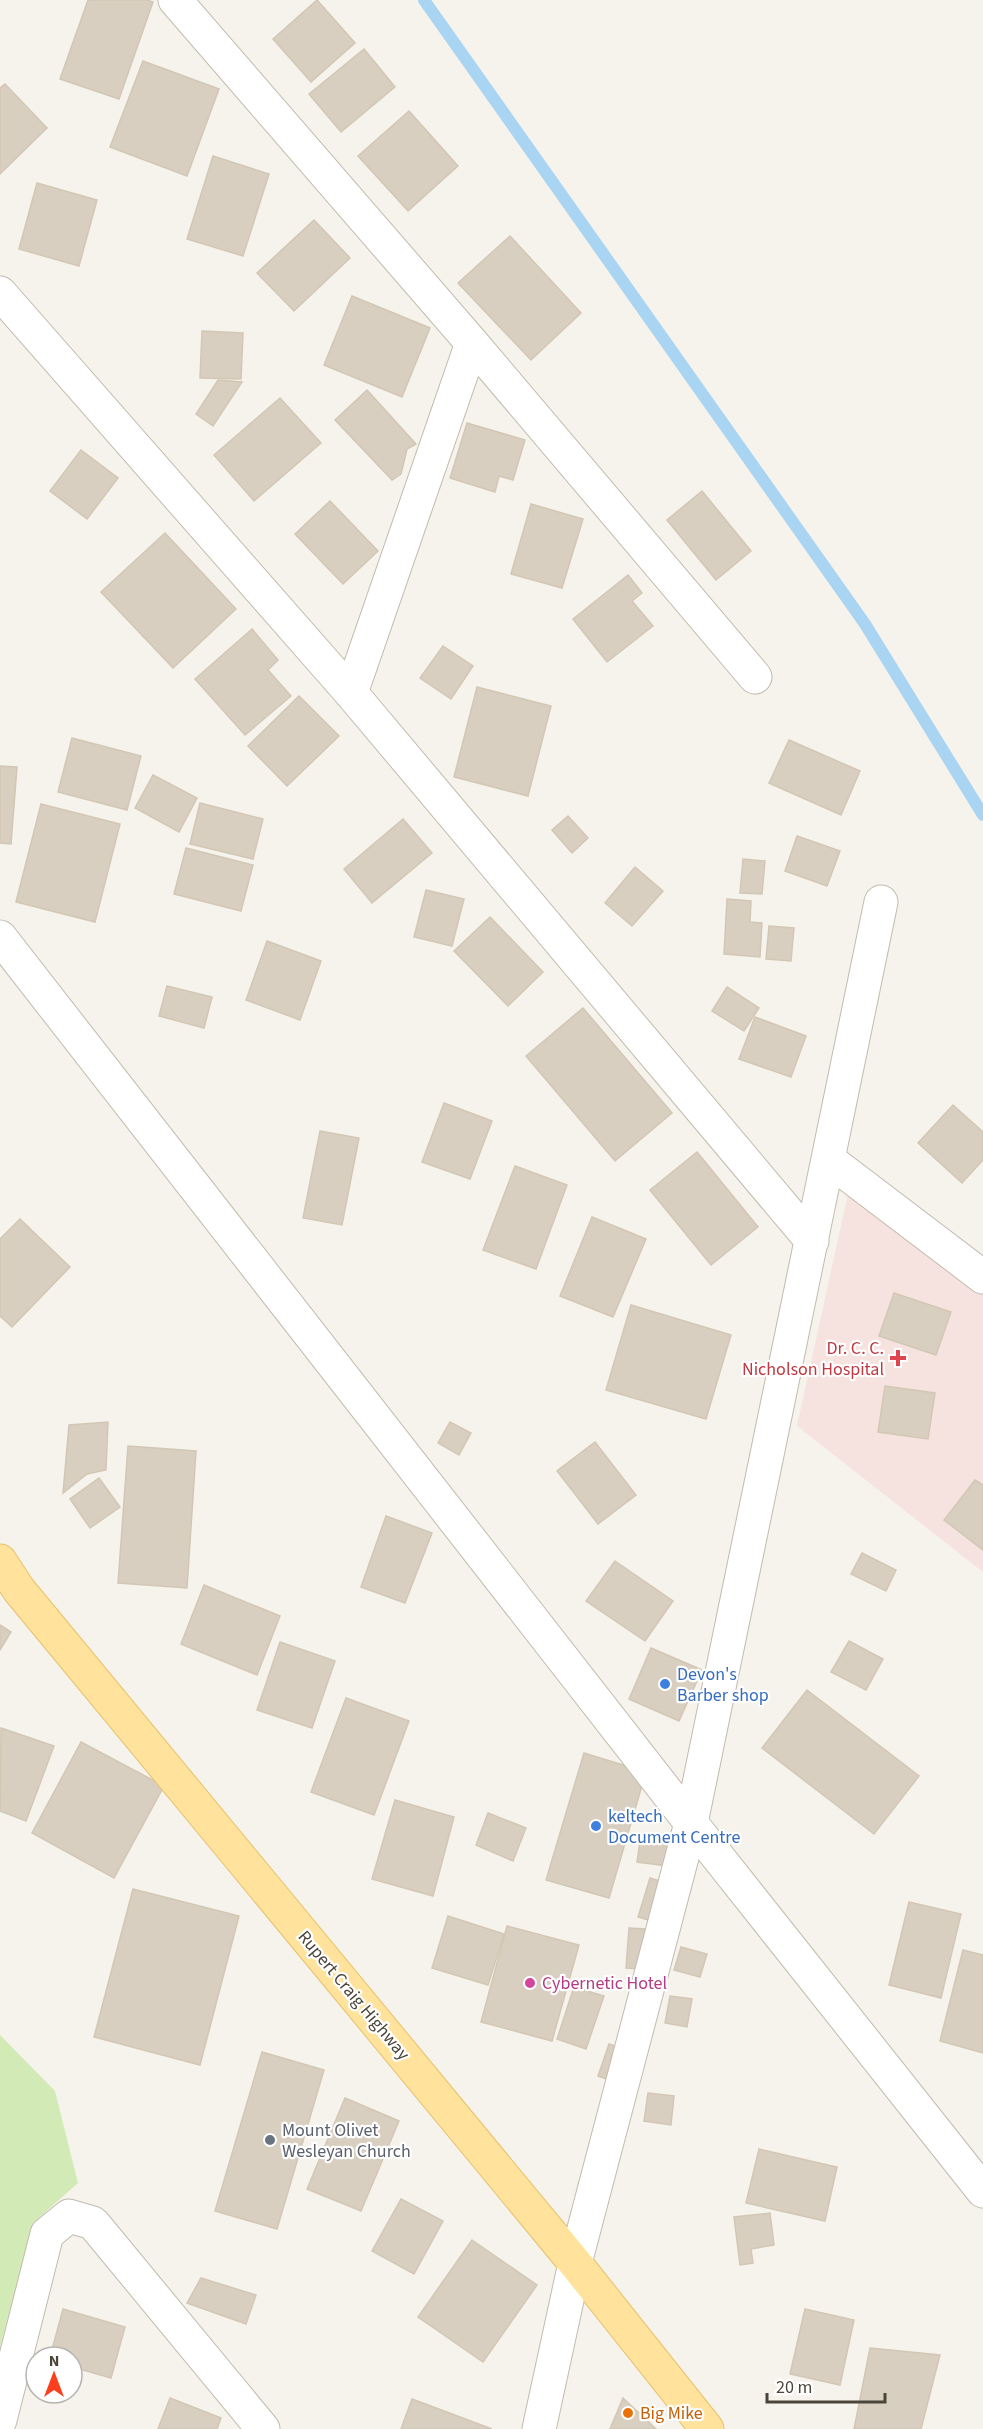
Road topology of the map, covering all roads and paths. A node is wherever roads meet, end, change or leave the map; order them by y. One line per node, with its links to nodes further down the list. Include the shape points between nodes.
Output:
1 (175, 0): 3 (street)
2 (0, 293): 5 (street)
3 (472, 343): 4 (street); 5 (street)
4 (755, 677)
5 (351, 693): 9 (street)
6 (881, 902): 8 (street)
7 (0, 937): 12 (street)
8 (829, 1160): 9 (street); 10 (street)
9 (812, 1241): 12 (street)
10 (983, 1277)
11 (0, 1562): 14 (main road, Rupert Craig Highway, via 19,1590)
12 (691, 1823): 13 (street); 14 (street)
13 (983, 2191)
14 (575, 2263): 17 (street); 18 (main road, Rupert Craig Highway)
15 (0, 2420): 16 (street, via 47,2234 69,2216 93,2223)
16 (262, 2429)
17 (539, 2429)
18 (707, 2429)

